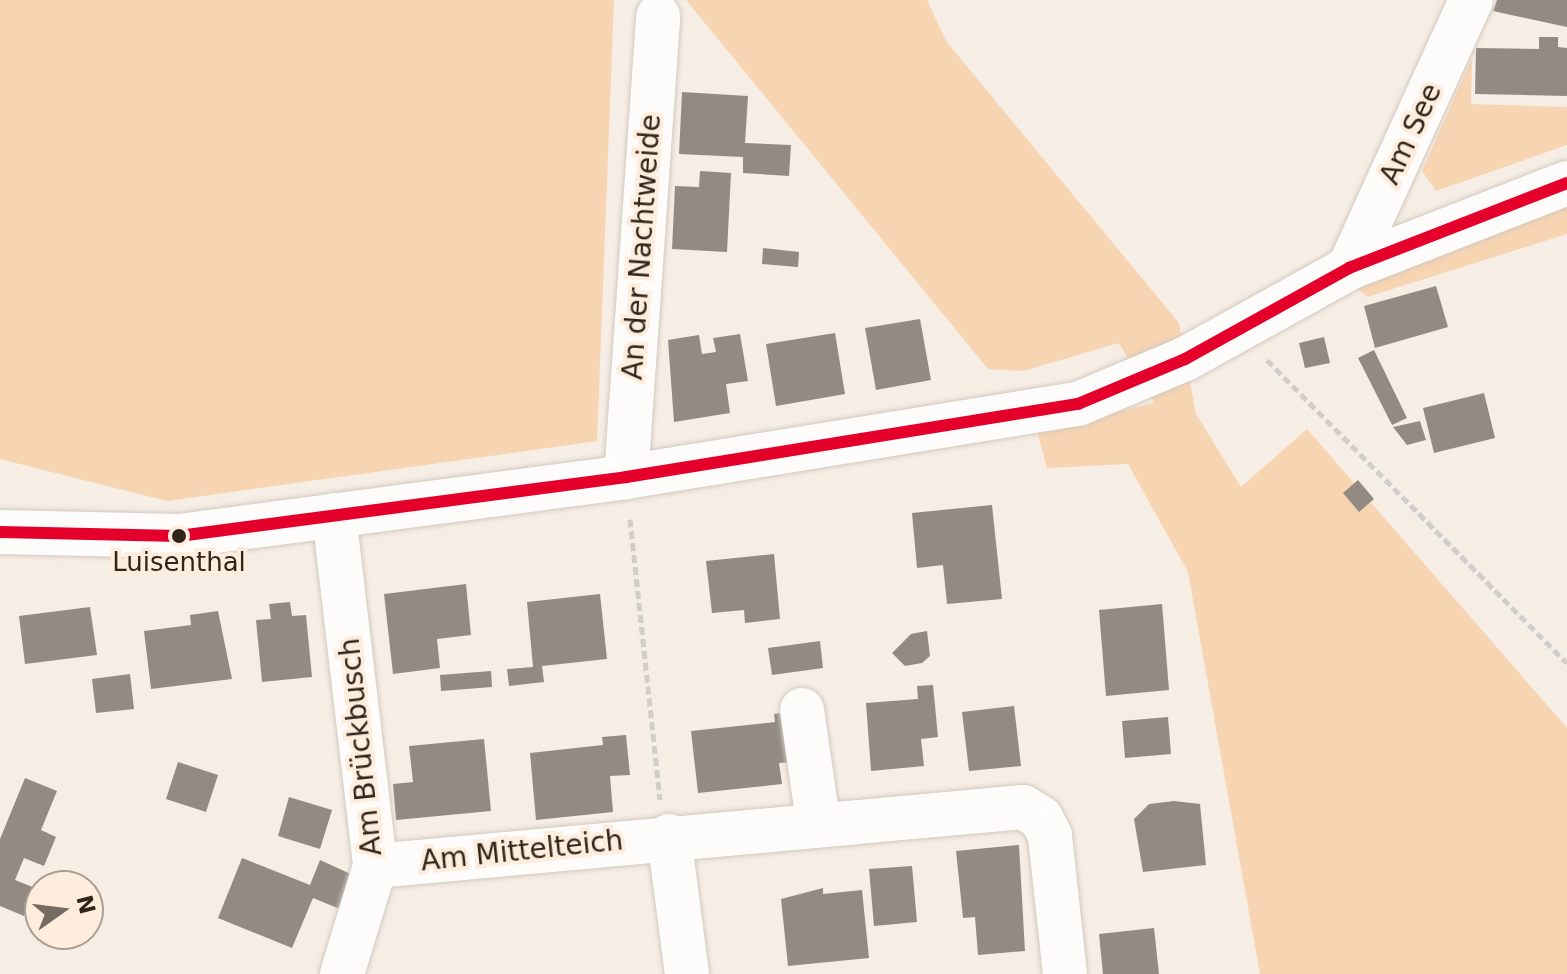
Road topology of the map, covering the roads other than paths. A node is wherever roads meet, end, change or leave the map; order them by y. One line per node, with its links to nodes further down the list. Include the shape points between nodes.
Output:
1 (1471, 0): 4 (street, Am See)
2 (658, 16): 5 (street, An der Nachtweide)
3 (1567, 183): 4 (street)
4 (1349, 268): 5 (street, via 1185,359 1133,383 1044,410)
5 (626, 477): 6 (street)
6 (334, 515): 7 (street, via 179,536); 11 (street, Am Brückbusch)
7 (0, 532)
8 (802, 710): 9 (street)
9 (818, 821): 10 (street, Am Mittelteich); 14 (street, Am Mittelteich, via 1030,809 1050,836)
10 (666, 836): 11 (street, Am Mittelteich); 13 (street)
11 (375, 866): 12 (street, Am Brückbusch)
12 (342, 974)
13 (687, 974)
14 (1065, 974)

